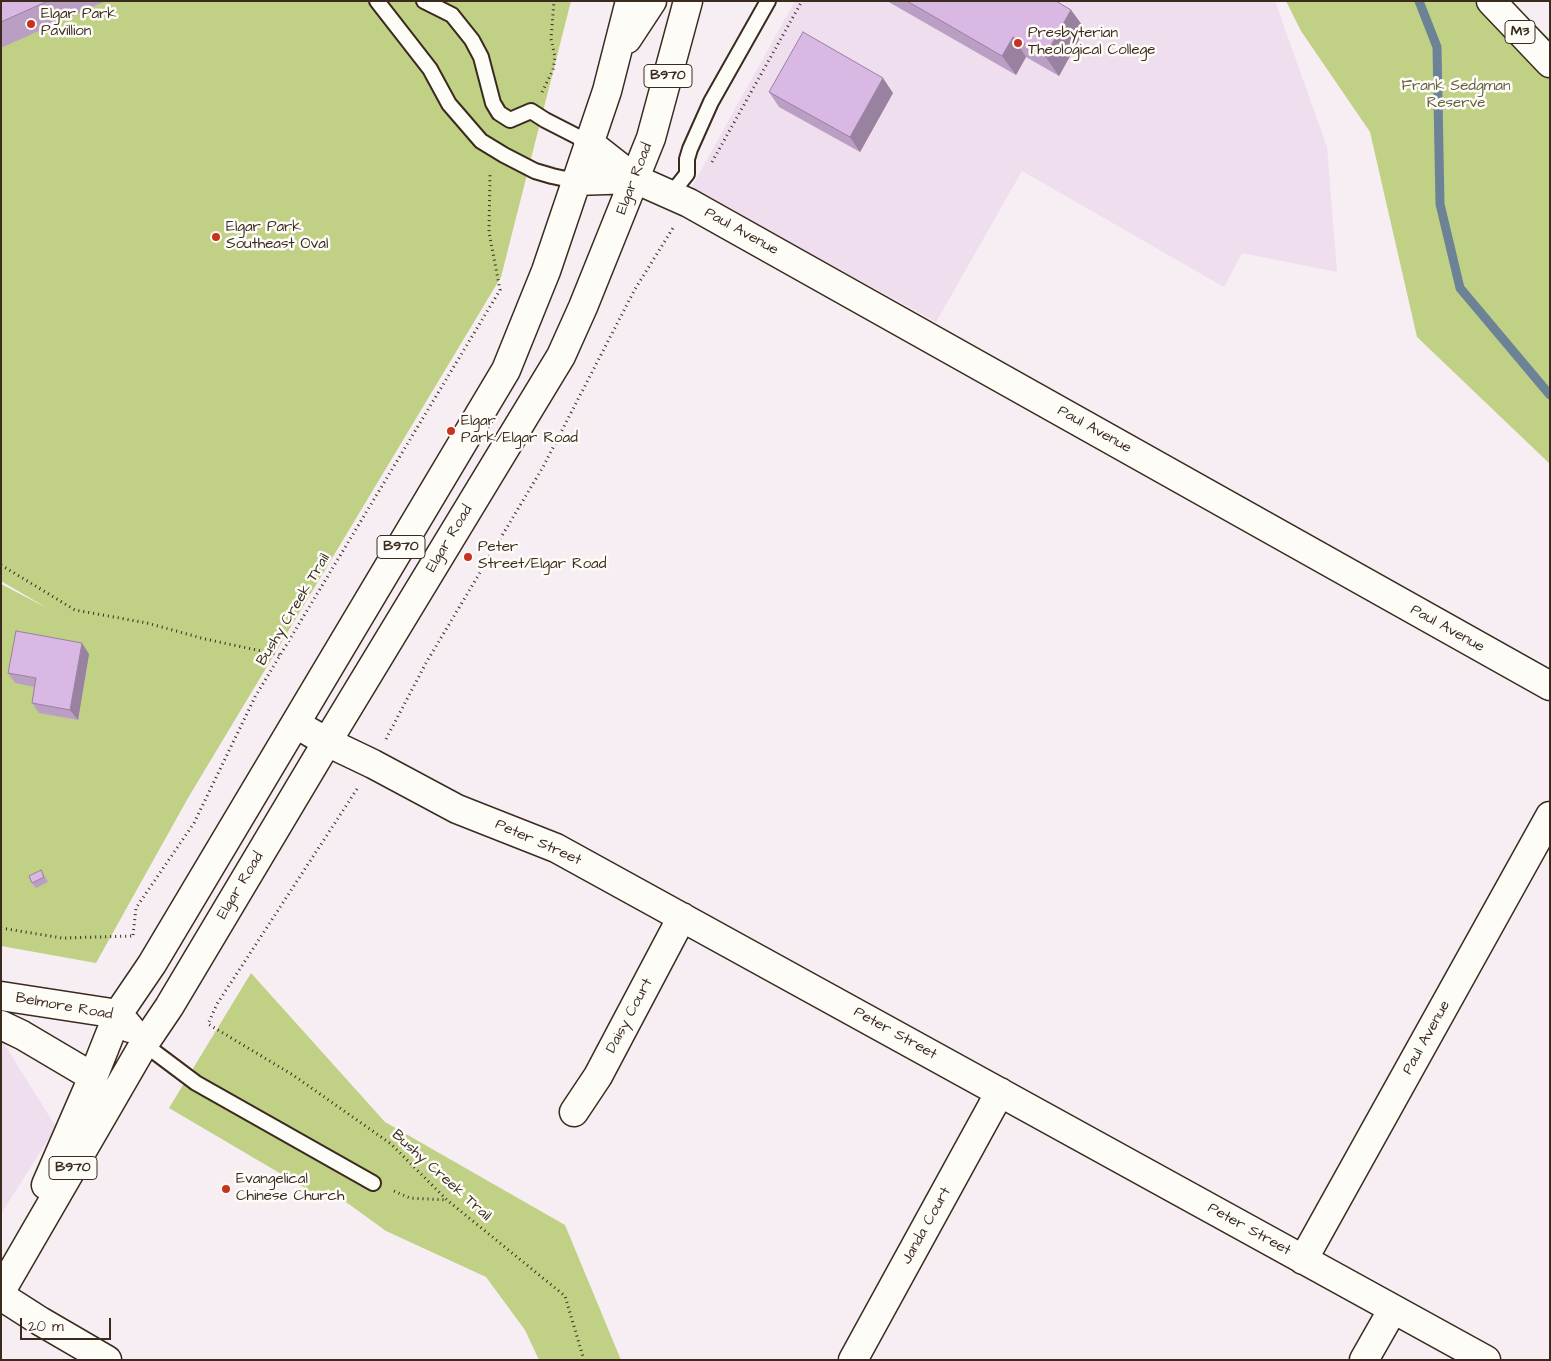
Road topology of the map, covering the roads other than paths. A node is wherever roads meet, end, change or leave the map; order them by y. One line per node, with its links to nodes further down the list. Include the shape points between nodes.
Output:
1 (377, 1): 12 (lane, via 430,69 449,104 481,141 536,171)
2 (424, 1): 10 (lane, via 452,15 472,40 481,57 499,113 510,120 531,111)
3 (630, 1): 8 (main road, Elgar Road / B970)
4 (652, 1): 8 (main road, Elgar Road)
5 (688, 1): 11 (main road, Elgar Road / B970, via 651,138)
6 (768, 1): 13 (lane, via 698,129 687,159)
7 (1491, 1): 9 (main road, M3)
8 (616, 55): 10 (main road, Elgar Road / B970)
9 (1550, 63)
10 (588, 142): 11 (main road); 12 (main road, Elgar Road / B970)
11 (635, 179): 12 (main road); 13 (main road, Paul Avenue); 16 (main road, Elgar Road / B970, via 561,356)
12 (575, 181): 15 (main road, Elgar Road / B970, via 546,271 506,370)
13 (682, 191): 14 (main road, Paul Avenue)
14 (1550, 686)
15 (296, 724): 16 (main road, Peter Street); 20 (main road, Elgar Road / B970, via 152,964)
16 (327, 742): 18 (main road, Peter Street, via 457,809 556,848); 22 (main road, Elgar Road / B970)
17 (1550, 816): 27 (main road, Paul Avenue)
18 (682, 917): 24 (main road, Peter Street); 25 (main road, Daisy Court, via 598,1076)
19 (1, 996): 20 (main road, Belmore Road)
20 (118, 1014): 22 (main road, Belmore Road); 23 (main road, Elgar Road / B970)
21 (1, 1025): 23 (main road, Belmore Road)
22 (144, 1044): 23 (main road, Elgar Road); 26 (lane, via 196,1083); 28 (main road, Elgar Road / B970)
23 (93, 1077): 28 (main road, Elgar Road / B970)
24 (1000, 1092): 27 (main road, Peter Street); 32 (main road, Janda Court)
25 (574, 1112)
26 (373, 1183)
27 (1303, 1260): 30 (main road, Peter Street)
28 (1, 1291)
29 (1, 1296): 31 (main road)
30 (1393, 1309): 33 (main road); 34 (main road, Peter Street)
31 (106, 1360)
32 (853, 1360)
33 (1364, 1360)
34 (1486, 1360)

